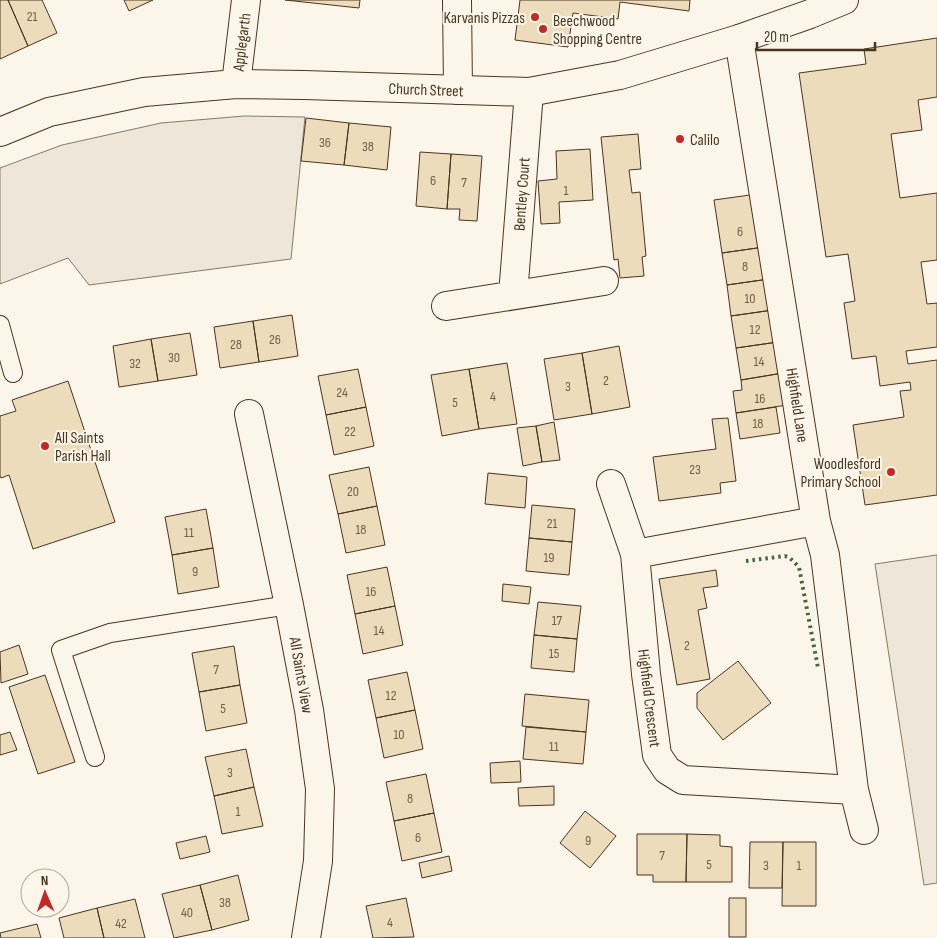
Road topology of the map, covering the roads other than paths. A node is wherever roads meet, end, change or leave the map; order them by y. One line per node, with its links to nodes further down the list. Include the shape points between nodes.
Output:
1 (246, 0): 5 (street, Applegarth)
2 (457, 0): 6 (street)
3 (844, 0): 4 (street, Church Street)
4 (740, 39): 7 (street, Church Street, via 620,76); 16 (street, Highfield Lane)
5 (236, 84): 6 (street, Church Street); 8 (street, Church Street, via 144,92 49,112)
6 (458, 90): 7 (street, Church Street)
7 (529, 92): 10 (street, Bentley Court)
8 (0, 132)
9 (604, 281): 10 (street)
10 (513, 295): 11 (street)
11 (446, 306)
12 (0, 326): 13 (lane)
13 (13, 374)
14 (249, 414): 18 (street, All Saints View)
15 (611, 484): 17 (street, Highfield Crescent)
16 (816, 521): 17 (street); 20 (street, Highfield Lane, via 825,555)
17 (635, 554): 20 (street, Highfield Crescent, via 657,755 667,770 683,780)
18 (289, 605): 19 (lane, via 110,633 61,650); 22 (street, All Saints View, via 320,789 318,861)
19 (95, 757)
20 (854, 790): 21 (street, Highfield Lane)
21 (864, 830)
22 (306, 938)

